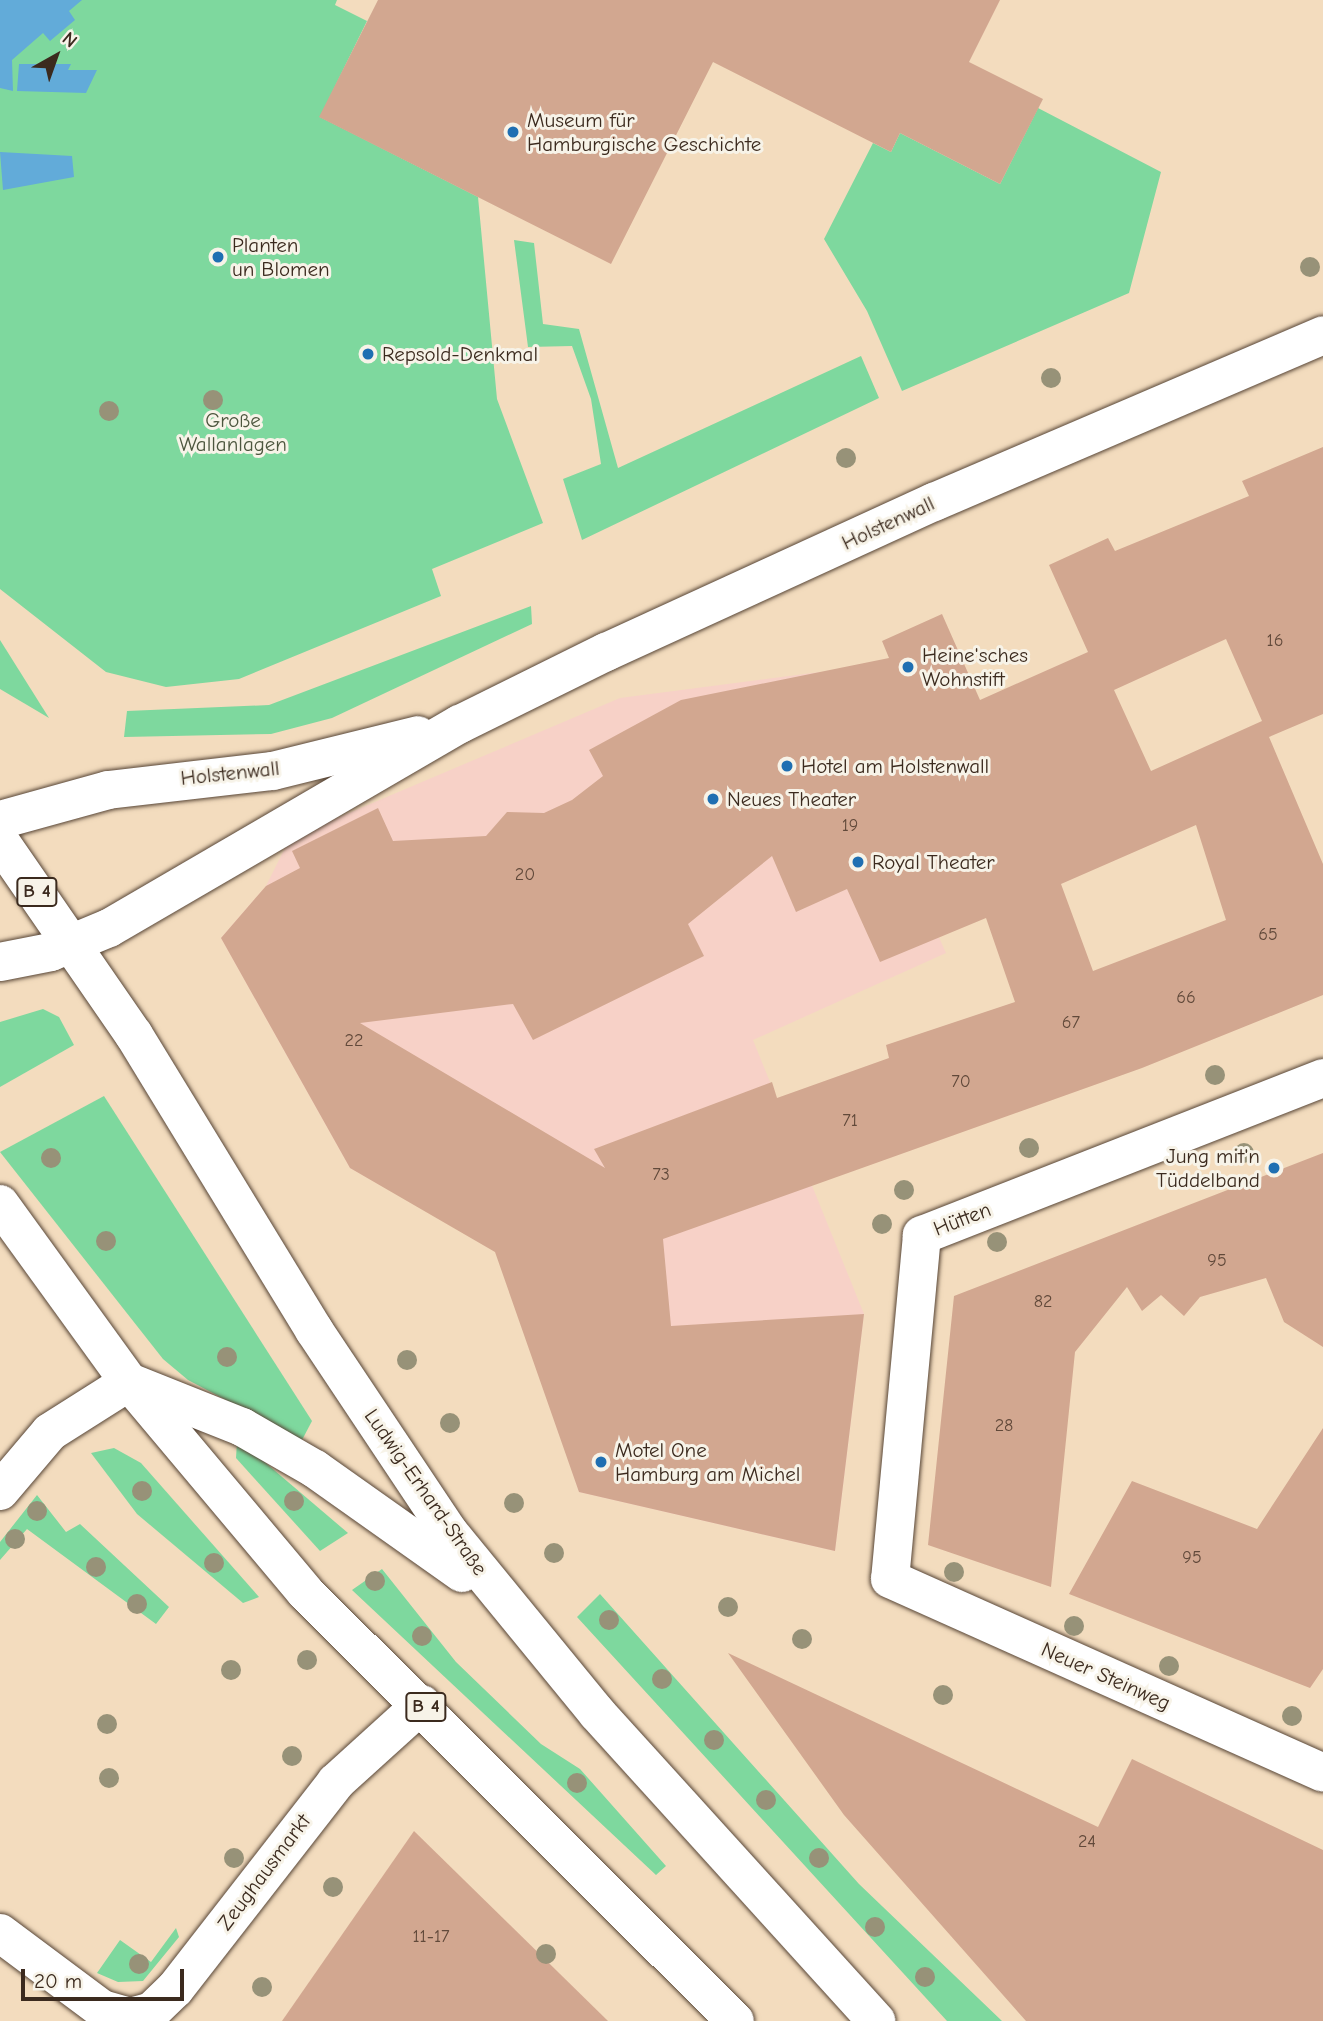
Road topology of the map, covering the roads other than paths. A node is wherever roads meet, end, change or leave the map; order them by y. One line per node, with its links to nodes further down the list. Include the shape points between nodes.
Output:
1 (1323, 335): 2 (main road, Holstenwall, via 934,502)
2 (460, 724): 3 (main road, Holstenwall, via 273,771 97,792); 5 (main road, Holstenwall, via 166,897)
3 (0, 820)
4 (0, 841): 5 (main road, B 4)
5 (73, 943): 6 (main road, Holstenwall); 12 (main road, Ludwig-Erhard-Straße / B 4, via 399,1458)
6 (0, 962)
7 (1323, 1078): 11 (main road, Hütten, via 922,1235)
8 (0, 1204): 9 (main road, B 4)
9 (129, 1382): 10 (main road, via 50,1432); 12 (main road, via 242,1427 316,1469 427,1544); 13 (main road, B 4, via 305,1592)
10 (0, 1491)
11 (890, 1578): 14 (main road, Neuer Steinweg)
12 (526, 1626): 17 (main road, Ludwig-Erhard-Straße / B 4, via 776,1917)
13 (422, 1703): 15 (main road, Zeughausmarkt, via 328,1791 175,1989 152,2011 130,2017 102,2009); 16 (main road, B 4)
14 (1323, 1773)
15 (0, 1933)
16 (735, 2021)
17 (876, 2021)

